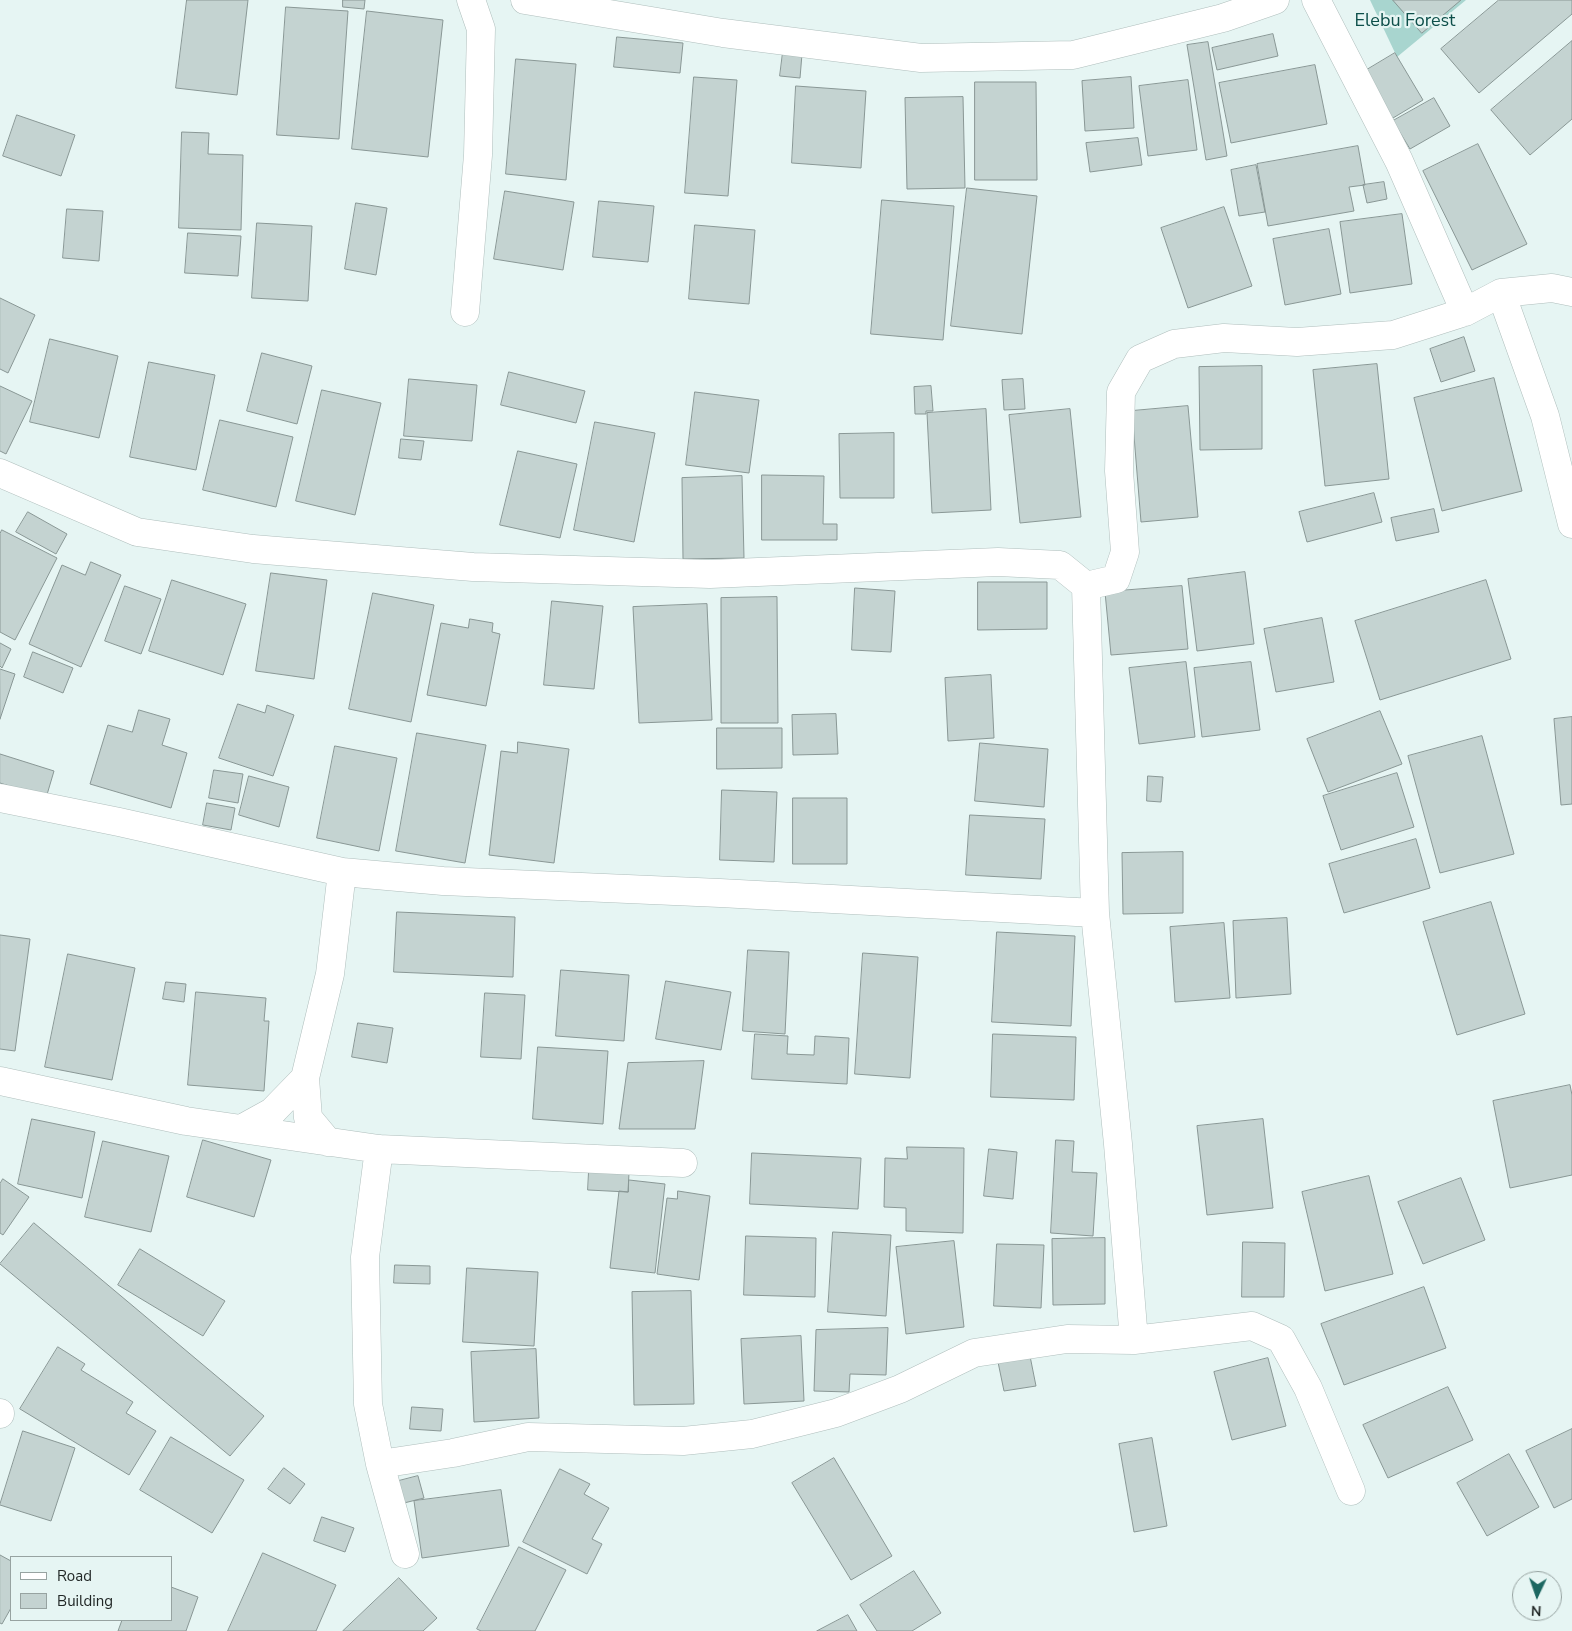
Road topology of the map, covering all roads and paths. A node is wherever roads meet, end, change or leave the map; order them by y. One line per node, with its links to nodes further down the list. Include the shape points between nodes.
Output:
1 (471, 0): 7 (street, via 481,29 478,156)
2 (525, 0): 3 (street, via 723,33 921,58 1073,55 1223,18)
3 (1274, 0)
4 (1316, 0): 8 (street, via 1400,162)
5 (1572, 292): 6 (street, via 1552,288)
6 (1501, 293): 8 (street); 10 (street, via 1545,416)
7 (465, 312)
8 (1464, 312): 11 (street, via 1393,335 1296,342 1224,338 1174,344 1140,359 1121,392 1119,471 1125,552 1116,579)
9 (0, 473): 11 (street, via 137,532 253,549 473,567 710,574 998,562 1060,565)
10 (1572, 524)
11 (1086, 586): 14 (street)
12 (0, 798): 13 (street)
13 (342, 872): 14 (street, via 443,881); 15 (street, via 330,974)
14 (1095, 913): 21 (street)
15 (305, 1078): 17 (street, via 272,1112); 18 (street, via 308,1118)
16 (0, 1080): 17 (street, via 186,1120)
17 (243, 1128): 18 (street)
18 (328, 1142): 19 (street)
19 (378, 1150): 20 (street); 22 (street, via 365,1257 368,1404)
20 (683, 1163)
21 (1134, 1340): 22 (street, via 1067,1339 974,1353 900,1389 836,1413 752,1434 683,1441 528,1437); 23 (street, via 1252,1326 1281,1339 1308,1388)
22 (380, 1464): 24 (street)
23 (1352, 1491)
24 (405, 1554)

